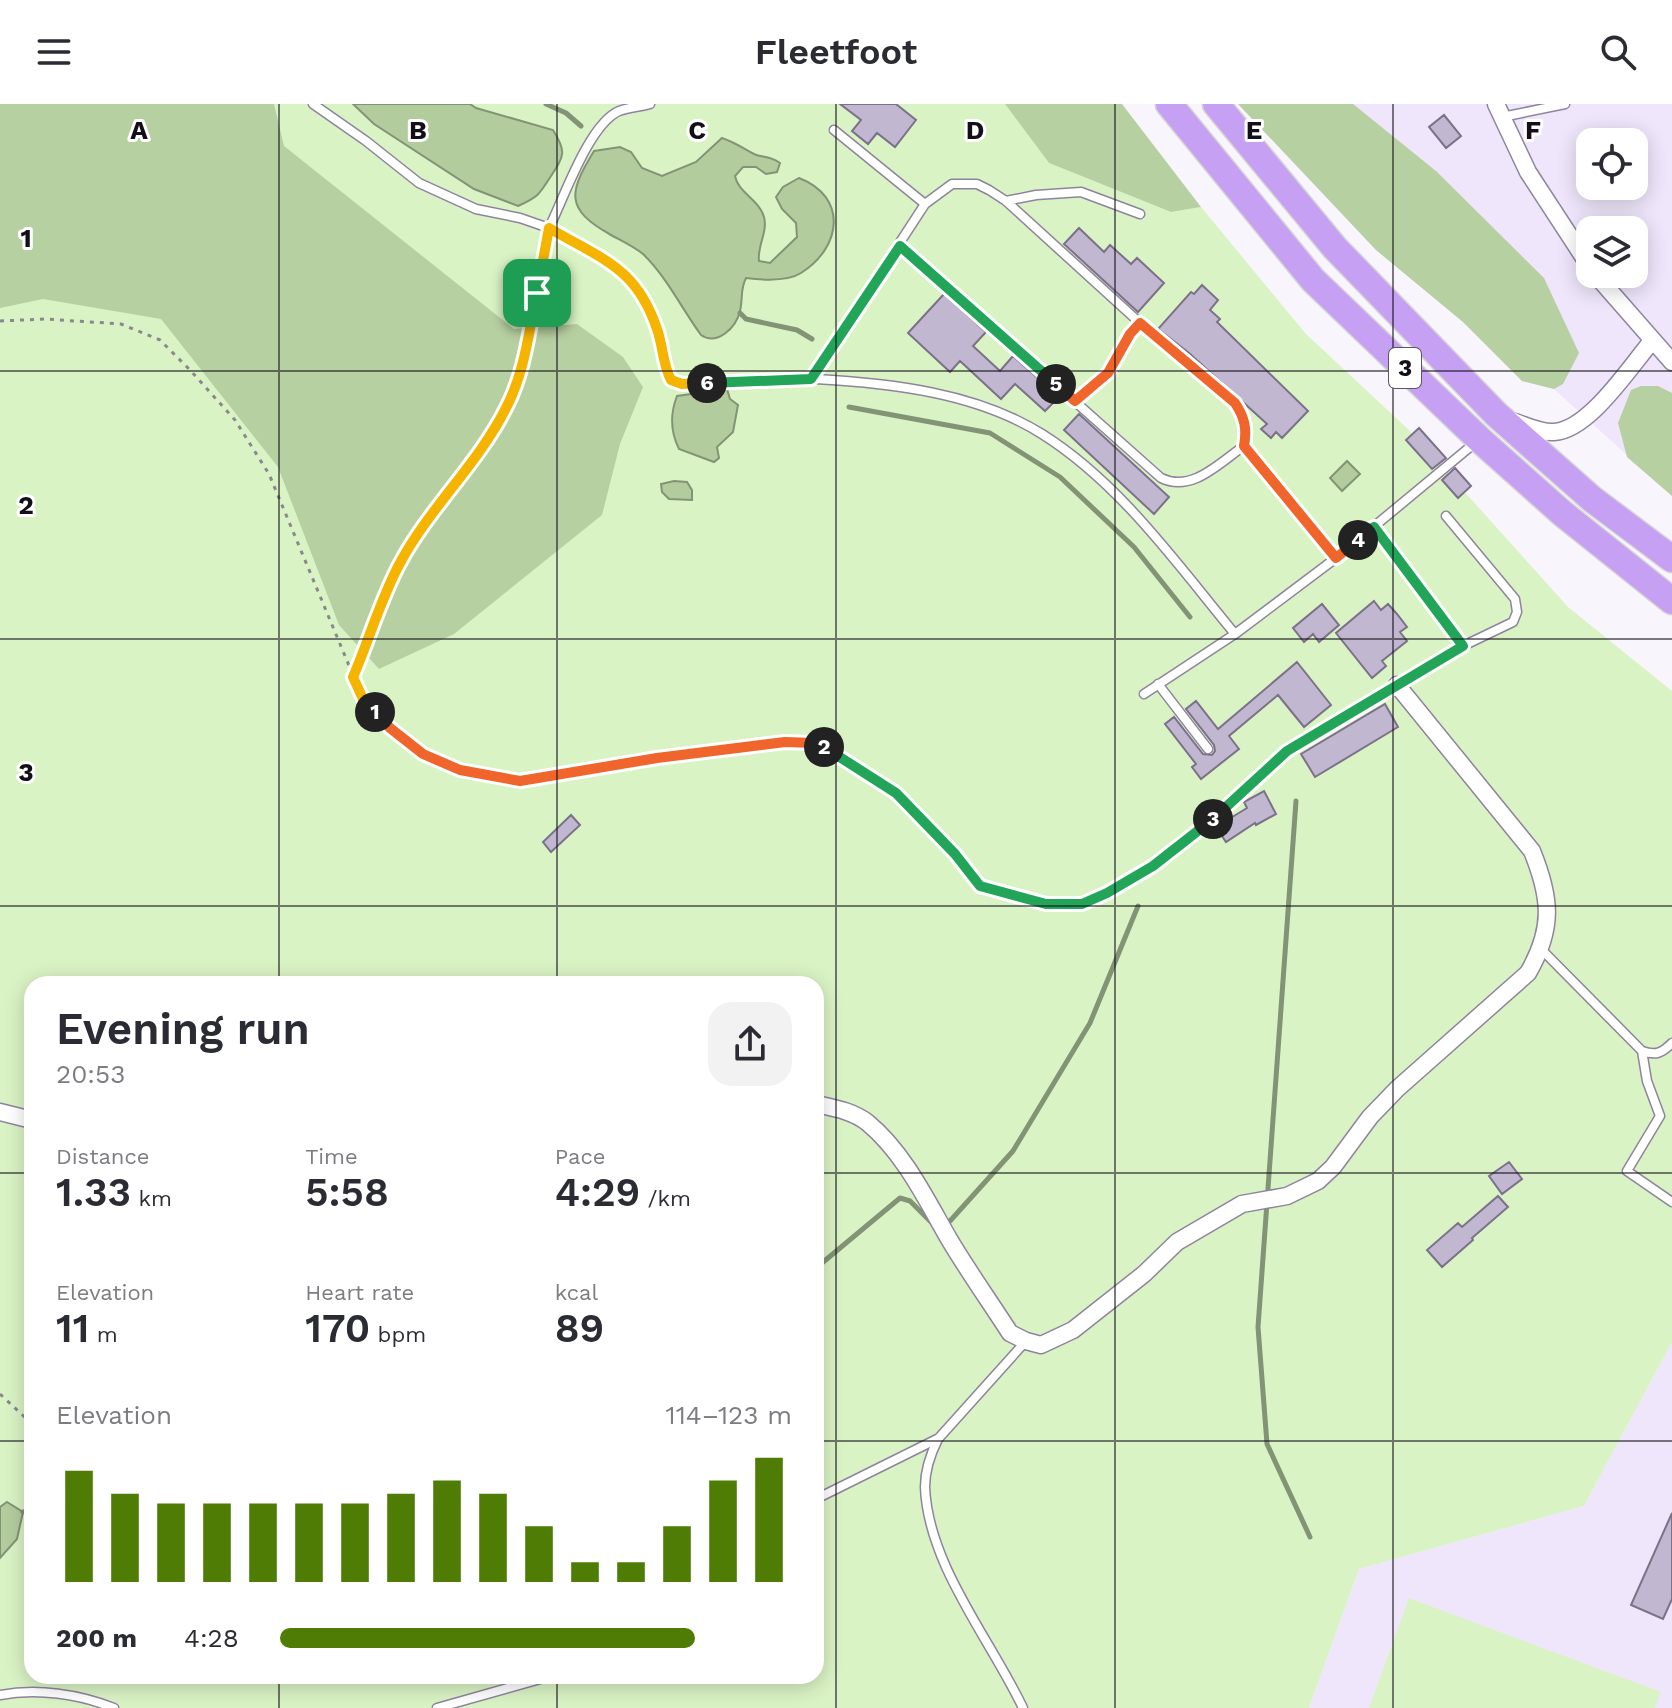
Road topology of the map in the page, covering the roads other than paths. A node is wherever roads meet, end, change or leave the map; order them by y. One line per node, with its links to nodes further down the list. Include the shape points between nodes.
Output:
1 (313, 104): 11 (lane, via 419,183 476,209)
2 (650, 104): 11 (lane, via 618,112 597,130)
3 (1169, 104): 21 (highway, 3, via 1313,280)
4 (1216, 104): 20 (highway, 3, via 1335,248)
5 (1565, 104): 6 (lane)
6 (1499, 110): 13 (street, via 1528,172)
7 (834, 130): 9 (lane)
8 (1006, 201): 9 (lane, via 967,183 952,184); 10 (lane, via 1081,192); 15 (lane)
9 (925, 204): 12 (lane)
10 (1140, 214)
11 (549, 228): 18 (lane, via 632,280 648,305 671,380 682,384)
12 (900, 246): 18 (lane); 19 (lane)
13 (1576, 246)
14 (1607, 288): 16 (street)
15 (1140, 323): 19 (lane, via 1108,373); 22 (lane, via 1235,403 1243,416)
16 (1652, 341): 17 (street); 20 (street, via 1586,419 1568,430 1539,431)
17 (1672, 362)
18 (811, 379): 28 (lane, via 943,395 1043,434 1142,523)
19 (1075, 401): 22 (lane, via 1171,483 1195,479)
20 (1496, 414): 26 (highway, 3, via 1592,499)
21 (1479, 439): 24 (lane); 27 (highway, 3)
22 (1244, 446): 25 (lane)
23 (1446, 516): 29 (lane, via 1515,599 1517,612 1513,622)
24 (1374, 527): 25 (lane); 29 (lane)
25 (1336, 558): 28 (lane)
26 (1672, 559)
27 (1672, 601)
28 (1235, 634): 30 (lane)
29 (1463, 646): 31 (lane)
30 (1158, 684): 32 (lane); 33 (lane)
31 (1397, 685): 34 (lane, via 1287,751); 35 (street, via 1532,851 1545,883 1548,916)
32 (1144, 694)
33 (1208, 749)
34 (1211, 821)
35 (1542, 950): 37 (lane); 42 (street, via 1528,973 1397,1089 1318,1181 1287,1196 1242,1204 1177,1242 1073,1330 1041,1345)
36 (1672, 1043): 37 (lane, via 1663,1053)
37 (1642, 1051): 41 (lane, via 1660,1116 1627,1171)
38 (824, 1106): 42 (street, via 868,1123 890,1147 1010,1333)
39 (0, 1112): 40 (street)
40 (24, 1118)
41 (1672, 1202)
42 (1026, 1341): 43 (lane)
43 (938, 1439): 44 (lane); 49 (lane, via 925,1485 939,1547 971,1618)
44 (824, 1495)
45 (522, 1684): 48 (lane)
46 (0, 1695): 47 (lane, via 44,1692)
47 (114, 1708)
48 (437, 1708)
49 (1023, 1708)

